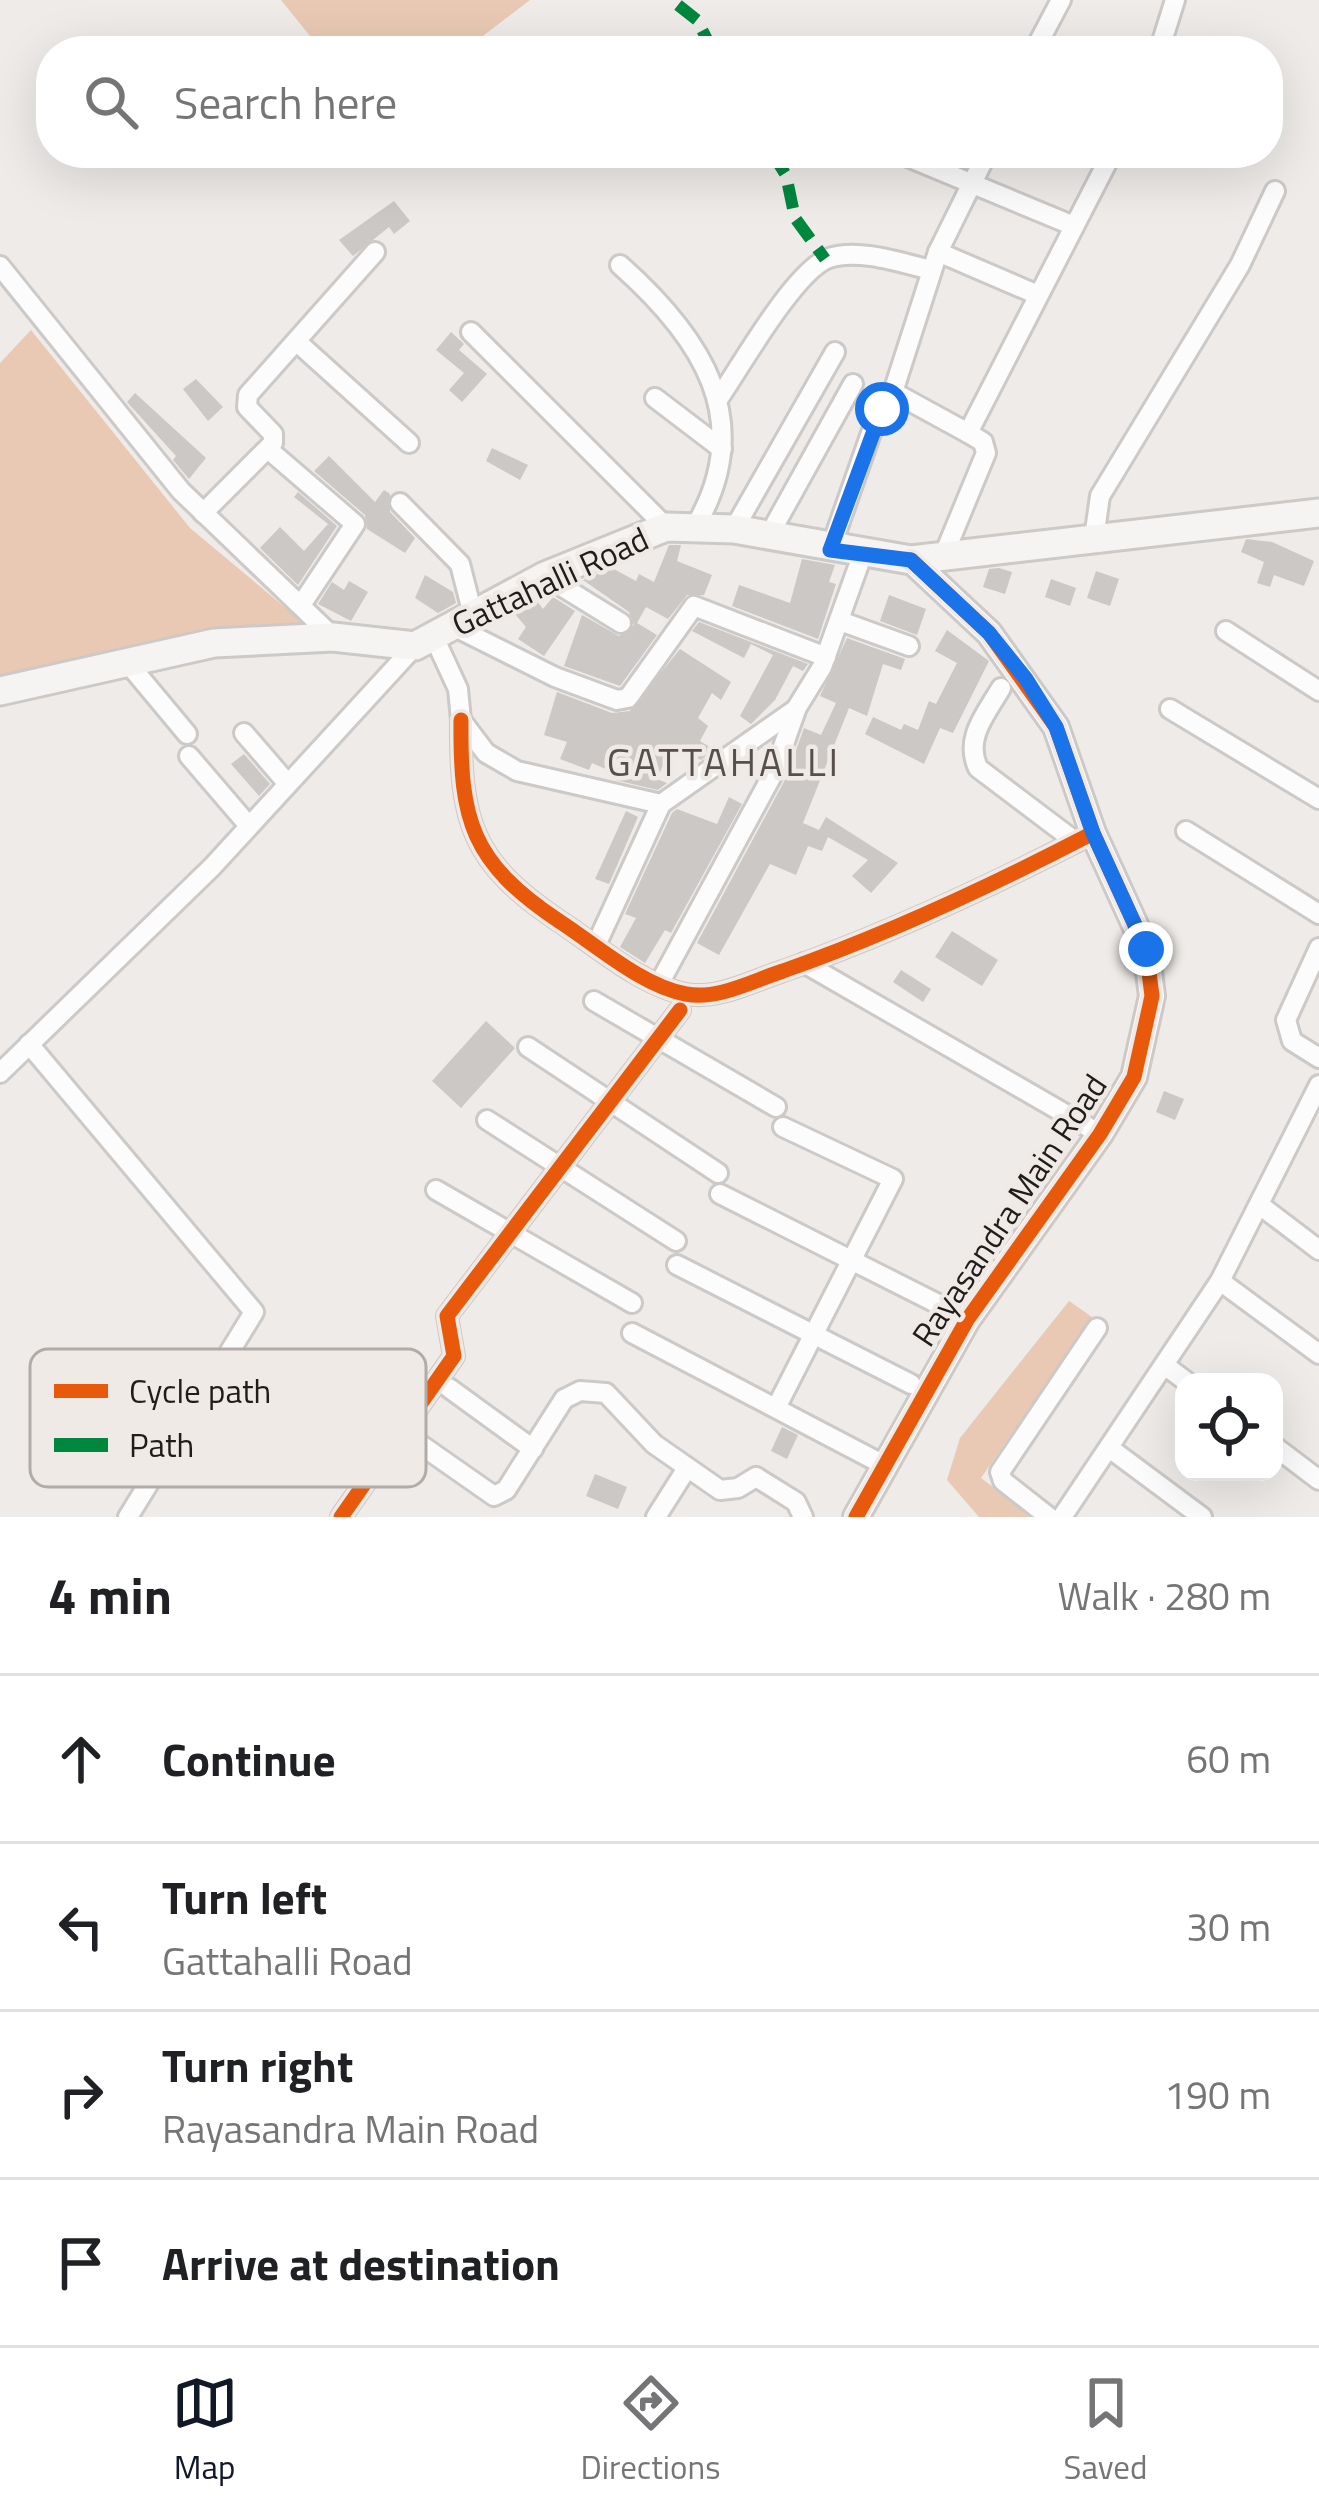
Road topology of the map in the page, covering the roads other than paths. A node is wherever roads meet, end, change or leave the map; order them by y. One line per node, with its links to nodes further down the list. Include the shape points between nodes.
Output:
1 (1061, 0): 3 (street)
2 (1175, 0): 4 (street)
3 (1042, 36)
4 (1164, 36)
5 (935, 168): 8 (street)
6 (980, 168): 8 (street)
7 (1098, 168): 10 (street)
8 (972, 183): 10 (street); 12 (street)
9 (1275, 190): 34 (street, via 1240,265 1100,496)
10 (1074, 226): 15 (street)
11 (375, 252): 17 (street)
12 (934, 261): 15 (street); 20 (street); 22 (street, via 825,259)
13 (620, 265): 22 (street, via 706,362)
14 (0, 266): 28 (street)
15 (1039, 296): 23 (street)
16 (471, 332): 31 (street)
17 (296, 341): 24 (street); 26 (street, via 246,402 273,434)
18 (835, 352): 32 (street)
19 (853, 383): 33 (street)
20 (893, 392): 23 (street); 35 (street)
21 (655, 398): 25 (street)
22 (718, 398): 25 (street)
23 (968, 433): 37 (street, via 986,453)
24 (409, 443)
25 (722, 449): 30 (street)
26 (269, 450): 28 (street); 40 (street, via 355,524)
27 (400, 503): 43 (street, via 460,564)
28 (203, 513): 40 (street)
29 (1319, 513): 34 (main road, Gattahalli Road)
30 (696, 525): 31 (main road, Gattahalli Road); 32 (main road, Gattahalli Road)
31 (666, 527): 39 (main road, Gattahalli Road)
32 (734, 529): 33 (main road, Gattahalli Road)
33 (767, 537): 35 (main road, Gattahalli Road)
34 (1094, 538): 37 (main road, Gattahalli Road)
35 (830, 550): 36 (main road, Gattahalli Road)
36 (863, 553): 38 (main road, Gattahalli Road); 41 (street)
37 (944, 557): 38 (main road, Gattahalli Road)
38 (911, 560): 63 (street, Rayasandra Main Road, via 989,633 1056,727)
39 (545, 577): 42 (street); 43 (main road, Gattahalli Road)
40 (301, 605): 45 (street)
41 (841, 622): 46 (street); 47 (street)
42 (621, 623)
43 (444, 631): 45 (main road, Gattahalli Road); 47 (street, via 617,700 628,698 694,606); 54 (street); 58 (street)
44 (1226, 631): 51 (street)
45 (333, 637): 48 (main road, Gattahalli Road, via 214,643)
46 (909, 646)
47 (826, 657): 52 (street)
48 (128, 662): 50 (main road, Gattahalli Road); 56 (street)
49 (1001, 688): 63 (street, via 974,736 979,768)
50 (0, 691)
51 (1319, 691)
52 (796, 709): 60 (street); 68 (street, via 774,772)
53 (1170, 709): 59 (street)
54 (461, 720): 60 (street, via 485,753 517,771); 65 (street, via 460,792 472,832 496,870)
55 (244, 733): 58 (street)
56 (187, 734)
57 (189, 756): 61 (street)
58 (288, 784): 61 (street)
59 (1319, 799)
60 (662, 804): 65 (street)
61 (249, 826): 72 (street)
62 (1186, 831): 64 (street)
63 (1084, 838): 67 (street, via 949,908); 82 (street, Rayasandra Main Road, via 1146,949 1152,996 1133,1077)
64 (1319, 914)
65 (596, 945): 68 (street)
66 (1319, 949): 74 (street, via 1286,1020 1292,1041)
67 (804, 963): 68 (street, via 712,995); 82 (street)
68 (659, 985)
69 (594, 1000): 71 (street)
70 (680, 1010): 71 (street)
71 (658, 1038): 77 (street); 78 (street)
72 (28, 1044): 75 (street); 100 (street, via 254,1312)
73 (528, 1047): 77 (street)
74 (1319, 1058)
75 (2, 1069)
76 (1319, 1085): 80 (street)
77 (608, 1104): 84 (street); 85 (street)
78 (776, 1107)
79 (487, 1120): 84 (street)
80 (1300, 1126): 83 (street); 88 (street)
81 (783, 1127): 92 (street, via 893,1179)
82 (1100, 1134): 112 (street, Rayasandra Main Road, via 967,1320)
83 (1319, 1141)
84 (559, 1167): 89 (street); 90 (street)
85 (718, 1173)
86 (436, 1190): 89 (street)
87 (720, 1194): 92 (street)
88 (1261, 1206): 91 (street); 94 (street)
89 (507, 1235): 95 (street); 106 (street, via 447,1316 454,1356)
90 (676, 1241)
91 (1319, 1250)
92 (852, 1261): 96 (street); 99 (street)
93 (677, 1265): 99 (street)
94 (1220, 1281): 101 (street); 102 (street)
95 (632, 1303)
96 (952, 1311)
97 (1097, 1328): 122 (street, via 1000,1472)
98 (632, 1334): 107 (street)
99 (814, 1334): 104 (street); 107 (street)
100 (231, 1349)
101 (1319, 1354)
102 (1167, 1367): 103 (street); 110 (street)
103 (1175, 1373)
104 (911, 1384)
105 (449, 1388): 109 (street)
106 (426, 1396)
107 (776, 1408): 112 (street)
108 (426, 1448): 109 (street, via 494,1496)
109 (532, 1449): 113 (street, via 564,1399 606,1393)
110 (1112, 1450): 123 (street); 124 (street)
111 (1283, 1453): 114 (street)
112 (884, 1465): 121 (street, Rayasandra Main Road)
113 (687, 1468): 119 (street); 120 (street, via 720,1490 756,1477 796,1502)
114 (1319, 1480)
115 (146, 1487): 118 (street)
116 (367, 1487): 117 (street)
117 (350, 1514)
118 (128, 1517)
119 (656, 1517)
120 (803, 1517)
121 (856, 1517)
122 (1049, 1517)
123 (1062, 1517)
124 (1202, 1517)

